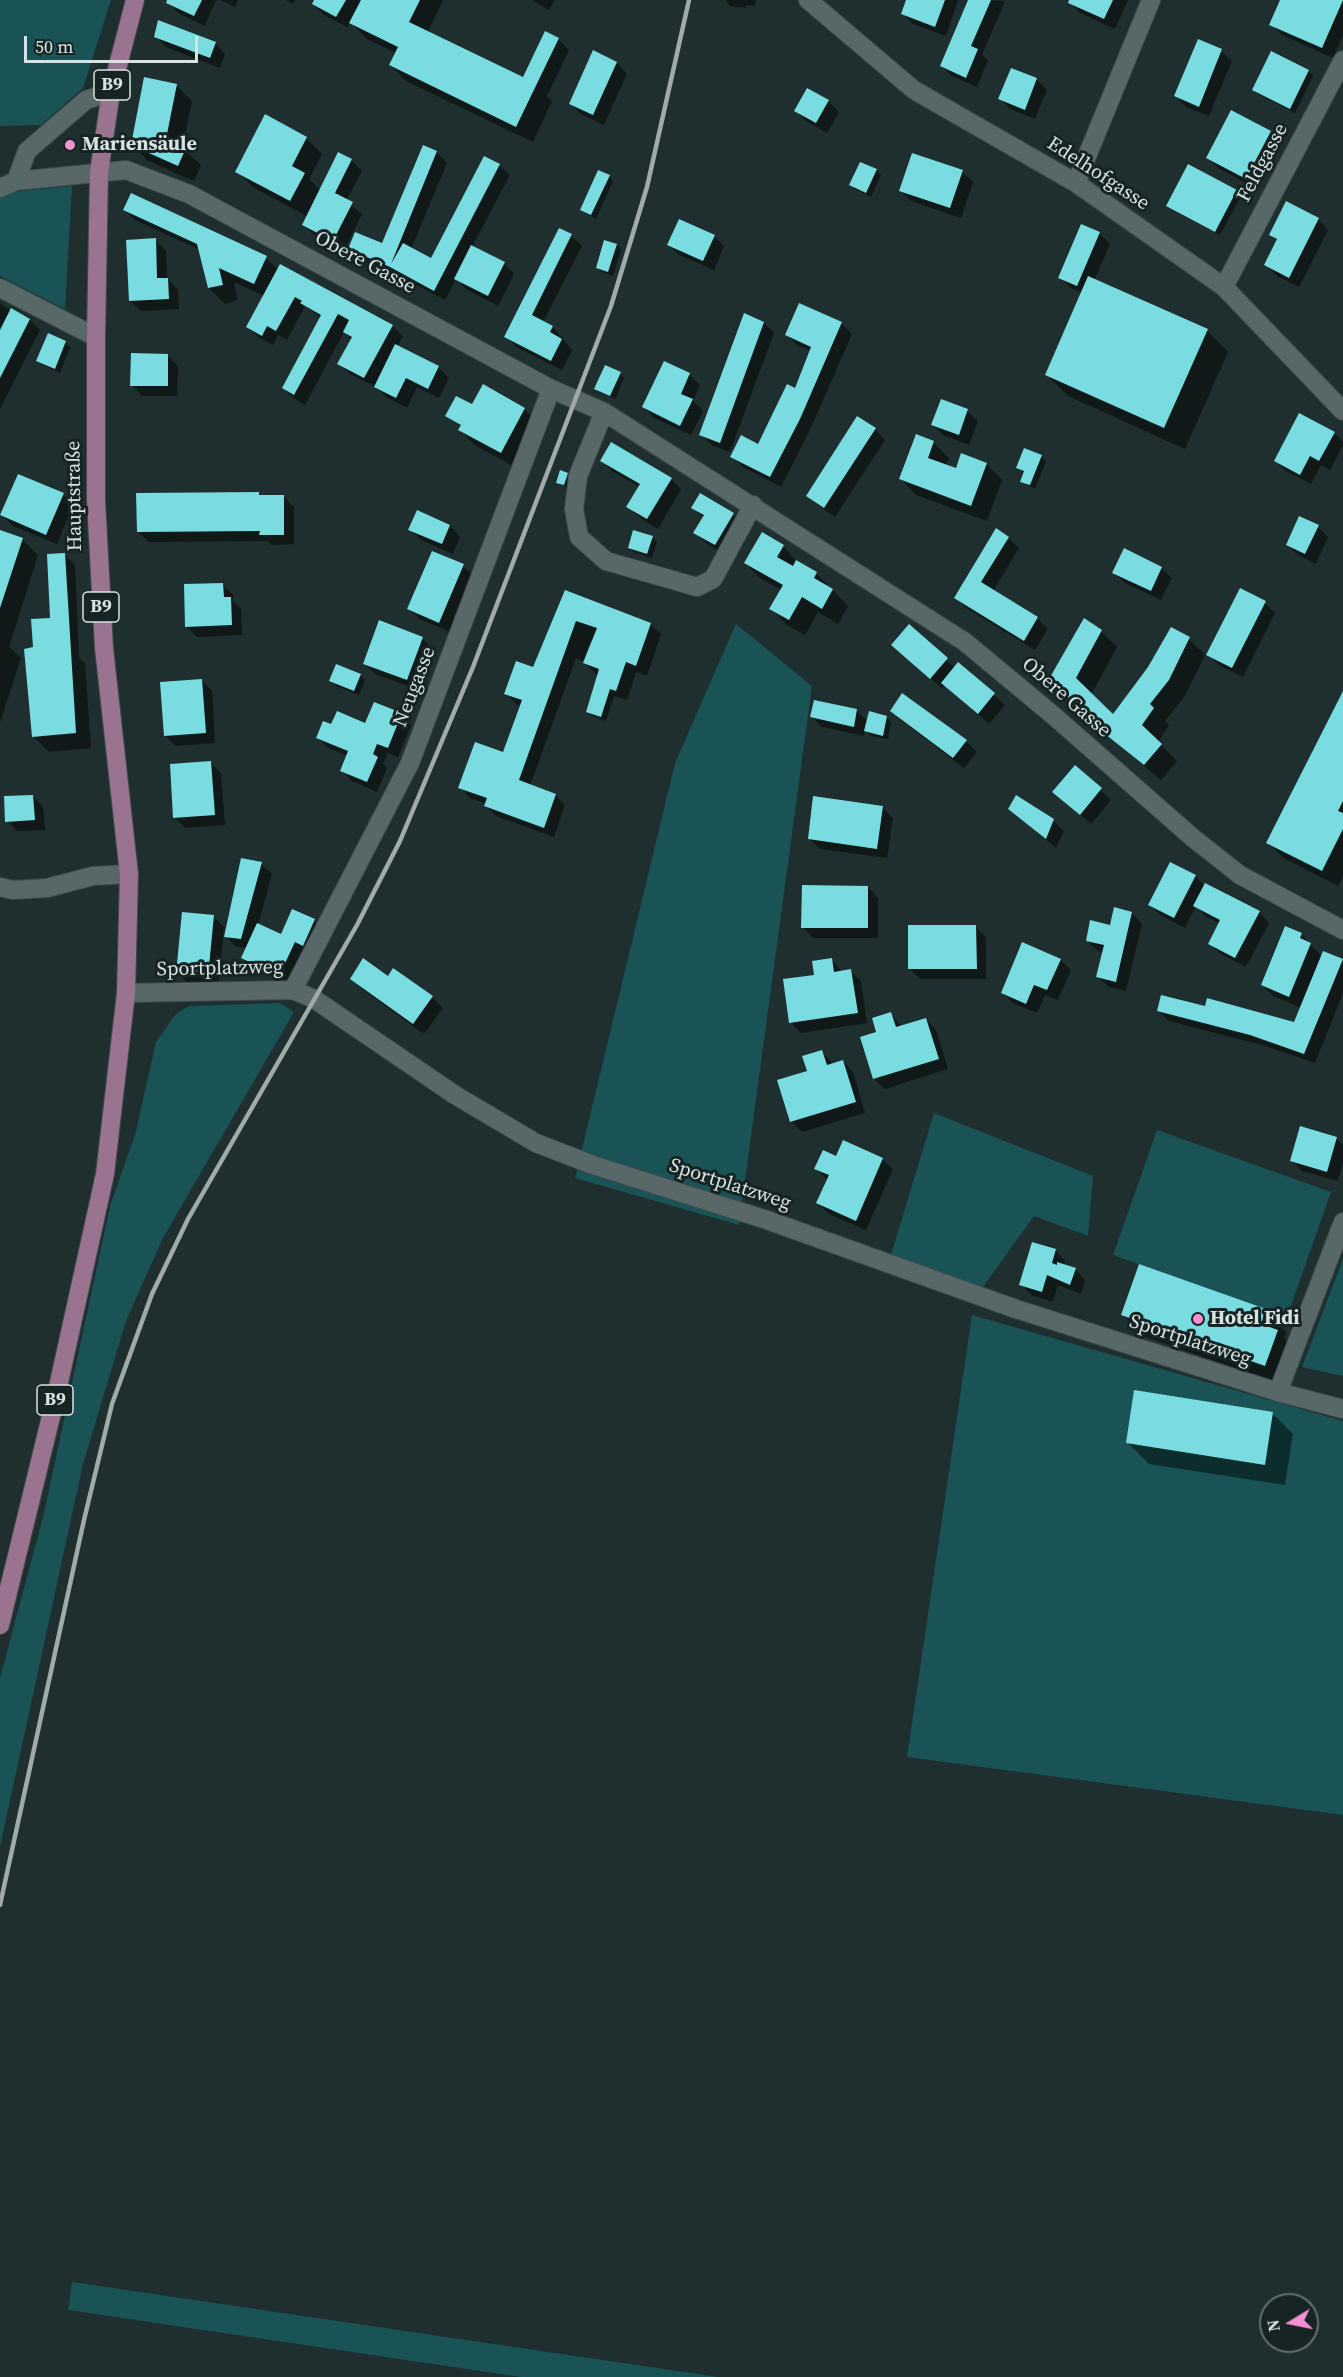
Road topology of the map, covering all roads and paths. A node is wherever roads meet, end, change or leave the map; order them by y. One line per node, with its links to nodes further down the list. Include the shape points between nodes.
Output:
1 (135, 0): 5 (main road, Hauptstraße / B9)
2 (808, 0): 7 (street, Edelhofgasse, via 914,90)
3 (1151, 0): 7 (street)
4 (1343, 60): 9 (street, Feldgasse)
5 (111, 93): 6 (main road, Hauptstraße / B9); 8 (street, via 86,100 27,151)
6 (99, 172): 8 (street, Obere Gasse); 11 (main road, Hauptstraße / B9); 12 (street, Obere Gasse, via 126,170 189,194)
7 (1076, 183): 9 (street, Edelhofgasse)
8 (8, 184)
9 (1224, 287): 13 (street, Edelhofgasse)
10 (0, 288): 11 (street)
11 (96, 337): 16 (main road, Hauptstraße / B9, via 96,500 104,648)
12 (551, 389): 14 (street, Obere Gasse); 19 (street, Neugasse, via 410,763)
13 (1343, 411)
14 (604, 412): 15 (street, Obere Gasse); 15 (street, via 578,476 574,509 579,537 606,561 697,587 713,579)
15 (753, 505): 18 (street, Obere Gasse, via 965,642 1240,875)
16 (129, 874): 17 (street, via 93,876 47,888); 20 (main road, Hauptstraße / B9)
17 (0, 887)
18 (1343, 930)
19 (293, 990): 20 (street, Sportplatzweg); 22 (street, Sportplatzweg, via 315,999 455,1095 536,1143 1016,1309)
20 (126, 993): 24 (main road, B9, via 105,1174)
21 (1343, 1222): 22 (street)
22 (1278, 1392): 23 (street, Sportplatzweg)
23 (1343, 1409)
24 (0, 1625)

